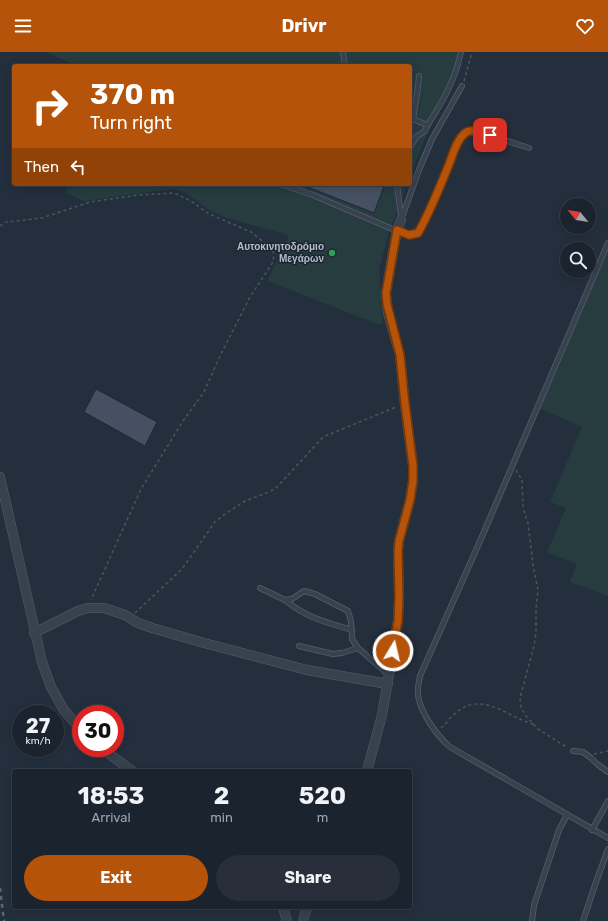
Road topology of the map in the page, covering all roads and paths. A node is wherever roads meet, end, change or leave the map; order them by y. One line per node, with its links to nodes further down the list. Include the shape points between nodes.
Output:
1 (343, 52): 4 (lane)
2 (460, 52): 8 (lane, via 450,86)
3 (472, 52): 6 (path)
4 (345, 64)
5 (419, 76): 7 (lane)
6 (462, 86): 13 (lane, via 432,138)
7 (412, 119): 8 (lane)
8 (427, 125): 9 (lane, via 425,131 416,137)
9 (412, 144)
10 (530, 148): 15 (lane, via 474,130 463,134 418,233 409,235)
11 (287, 186): 15 (lane)
12 (397, 186): 13 (lane)
13 (401, 220): 15 (street)
14 (0, 226): 22 (path, via 6,222 42,218 90,202 174,193 209,214 251,232 271,248 274,254 273,262 250,297 204,392 183,420 141,489)
15 (397, 230): 17 (street, via 386,293 388,313 400,355)
16 (608, 243): 18 (lane)
17 (405, 404): 23 (path, via 324,437 277,487 245,501 215,522 182,569); 28 (street, via 413,481 399,541 398,620)
18 (513, 465): 31 (path, via 522,480 523,508 528,523 532,565 538,590 534,646 520,698 521,708); 32 (lane, via 420,676 419,702)
19 (0, 477): 25 (street)
20 (260, 588): 21 (lane)
21 (285, 600): 24 (lane, via 310,616); 24 (lane, via 292,599 304,591 314,594 348,611)
22 (88, 608): 23 (street, via 104,608); 25 (street, via 68,615)
23 (129, 618): 29 (street, via 175,635 307,670)
24 (352, 630): 27 (lane, via 352,639)
25 (34, 633): 30 (street, via 51,687)
26 (299, 646): 27 (lane, via 333,654)
27 (358, 648): 28 (lane)
28 (389, 675): 29 (street)
29 (388, 684): 38 (street)
30 (72, 719)
31 (534, 724): 32 (path, via 524,722 489,704 472,704 459,710); 33 (path, via 555,741)
32 (436, 732): 41 (lane, via 456,751)
33 (573, 751): 35 (lane, via 583,752)
34 (608, 751): 35 (path)
35 (588, 756): 39 (lane)
36 (114, 757): 37 (street)
37 (129, 769)
38 (368, 769)
39 (608, 772)
40 (608, 801): 42 (lane)
41 (567, 815): 42 (lane); 49 (lane, via 558,830 536,897)
42 (592, 830): 43 (lane)
43 (608, 838)
44 (608, 849): 50 (lane)
45 (284, 909): 47 (street)
46 (306, 909): 48 (street)
47 (287, 921)
48 (303, 921)
49 (532, 921)
50 (583, 921)

